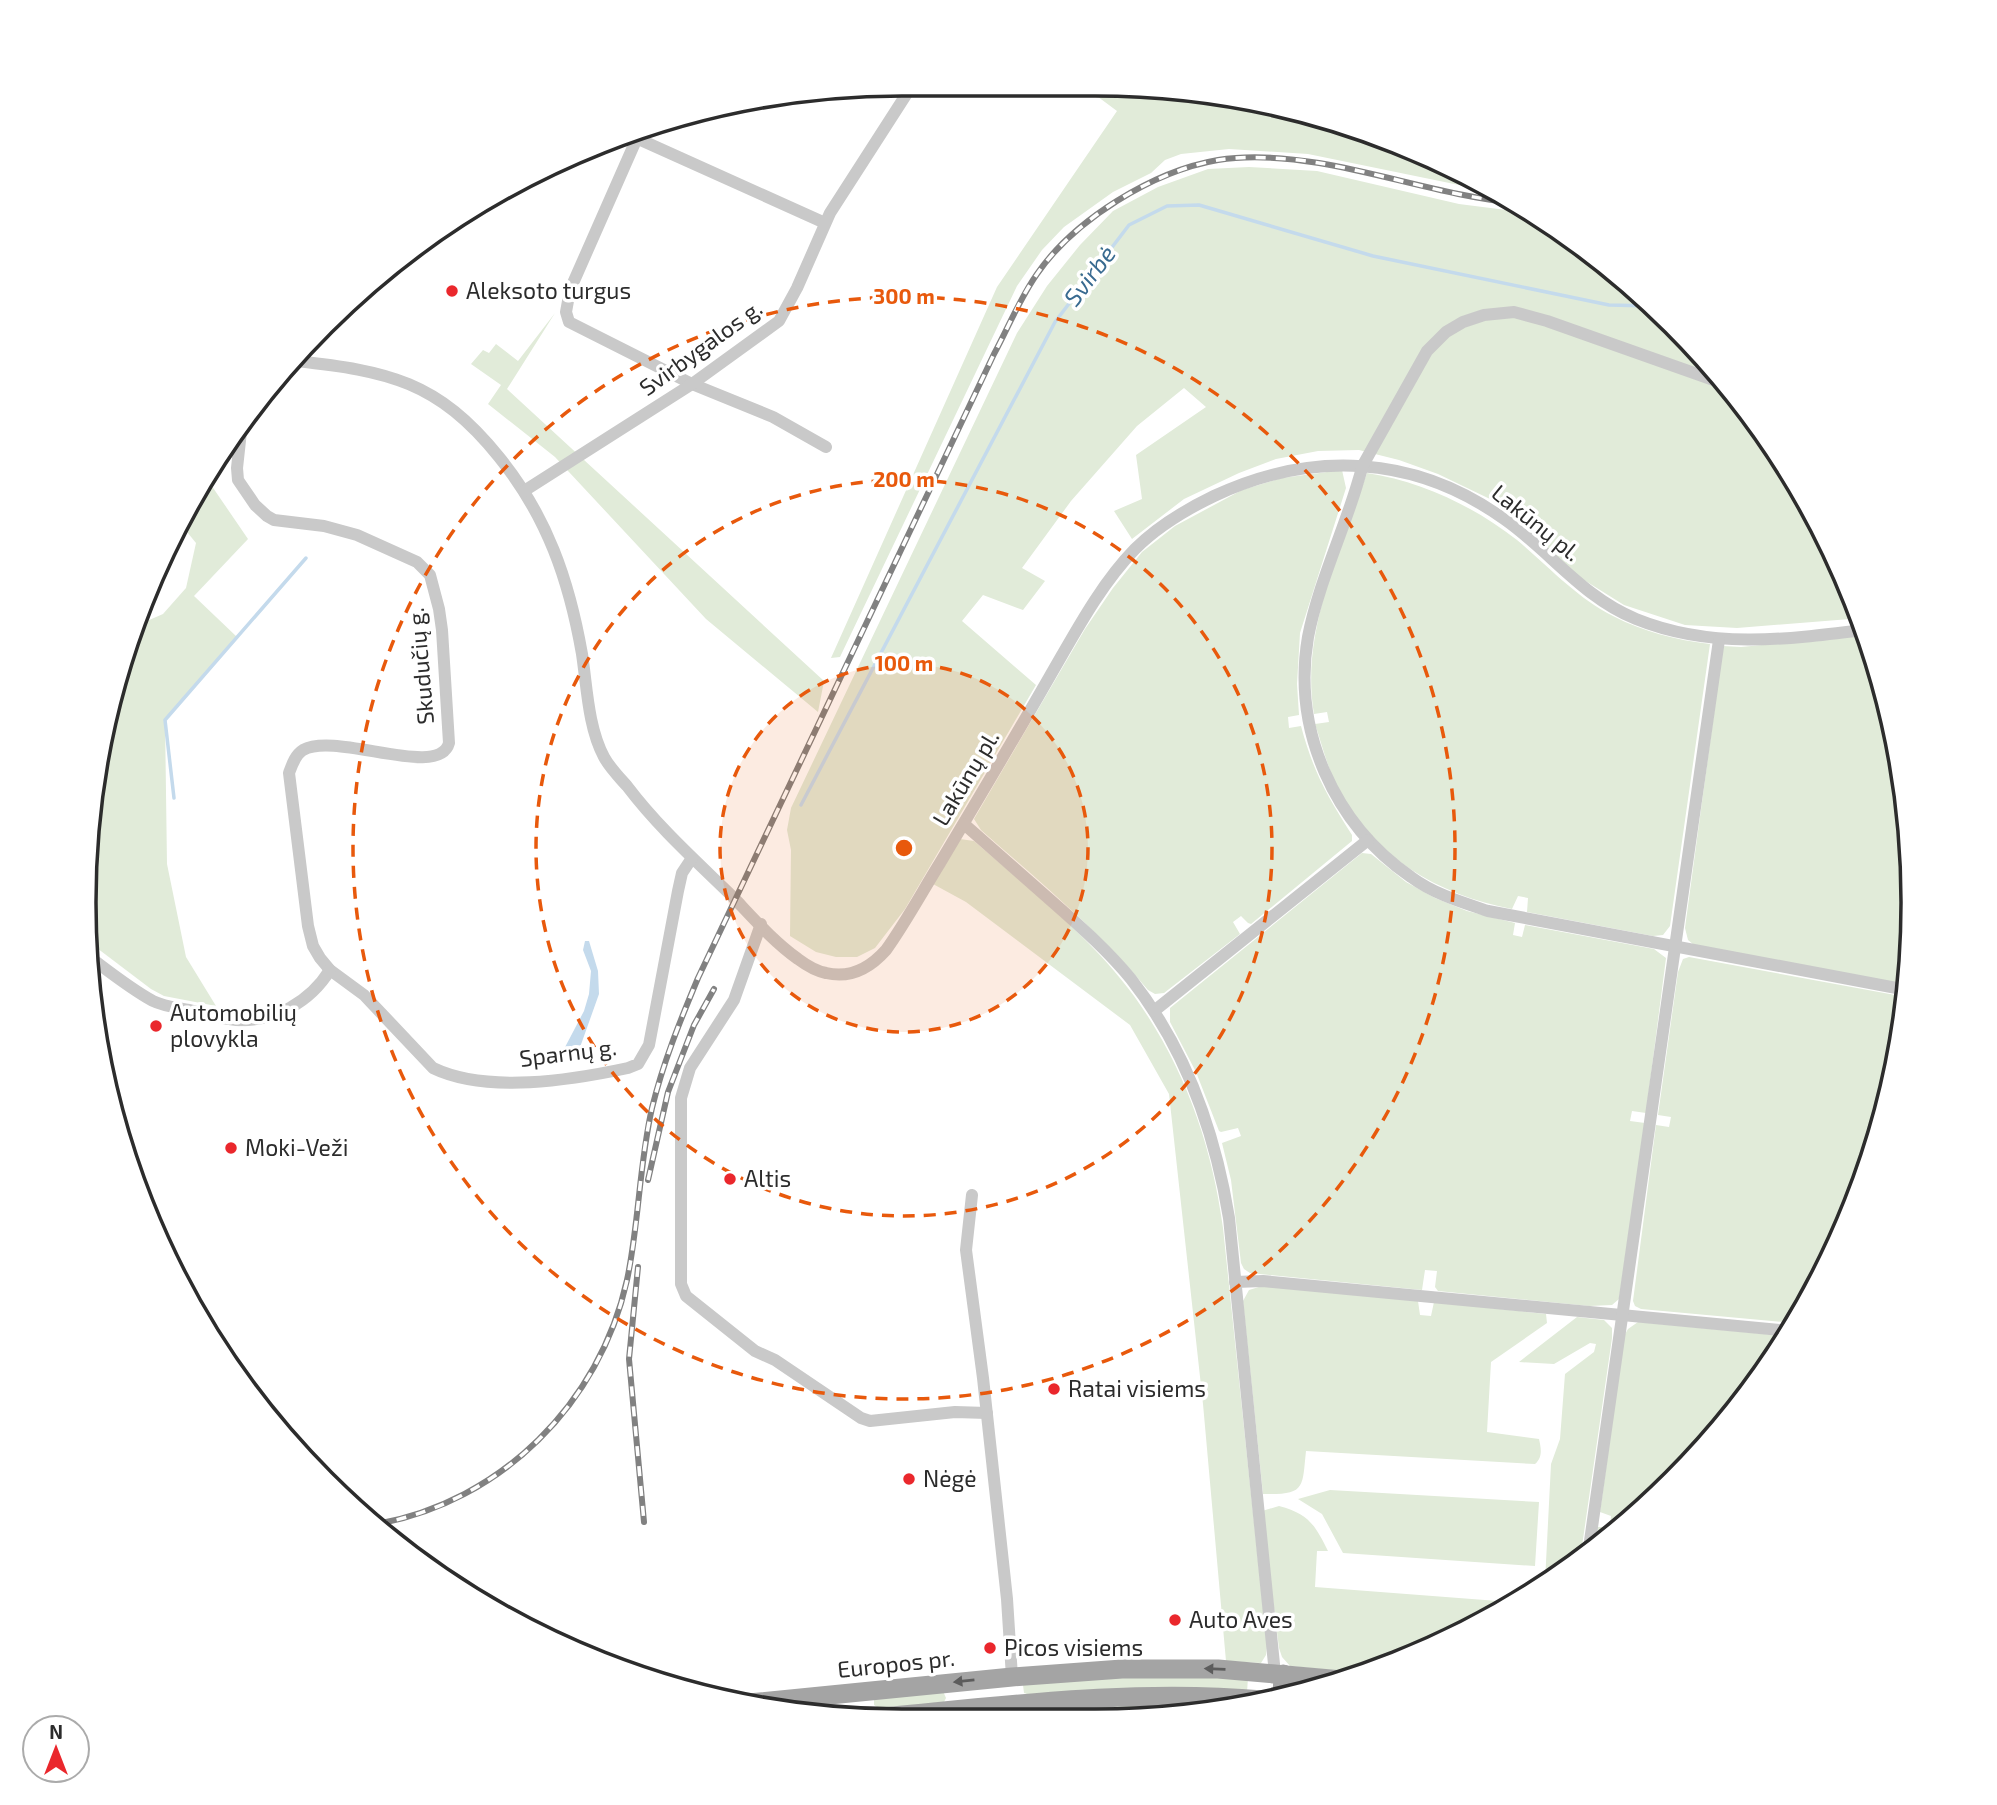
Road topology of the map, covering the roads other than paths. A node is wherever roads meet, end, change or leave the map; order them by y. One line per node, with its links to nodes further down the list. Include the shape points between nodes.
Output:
1 (905, 96): 4 (street, Svirbygalos g.)
2 (642, 140): 4 (street)
3 (634, 143): 7 (street, via 570,290 566,312 569,322)
4 (825, 223): 7 (street, Svirbygalos g., via 779,321)
5 (304, 362): 11 (street, Lakūnų pl., via 354,368 417,386 461,417 500,457)
6 (1706, 377): 10 (street, via 1548,321 1514,312 1484,315 1446,332 1427,351)
7 (692, 384): 9 (street, via 773,417); 11 (street, Svirbygalos g.)
8 (240, 445): 14 (street, Skudučių g., via 238,480 267,516 357,535 417,562 430,575 440,620)
9 (827, 447)
10 (1363, 465): 13 (street, Lakūnų pl., via 1398,471 1473,499 1506,520 1579,586 1633,618); 15 (street, Lakūnų pl., via 1297,468 1262,477 1203,501 1151,534 1117,569 1082,623); 16 (street, via 1314,613 1305,676 1306,705 1318,757 1341,805)
11 (524, 491): 17 (street, Lakūnų pl., via 565,576 594,727 605,759)
12 (1853, 630): 13 (street, Lakūnų pl., via 1776,640)
13 (1719, 640): 19 (street)
14 (449, 743): 21 (street, Sparnų g., via 447,750 433,758 332,745 304,749 293,762 289,786 304,905 313,946)
15 (964, 824): 18 (street, Lakūnų pl., via 895,937 864,969 852,974 824,973 795,957); 23 (street, via 1090,936)
16 (1368, 840): 19 (street, via 1412,879 1443,896 1488,911); 23 (street)
17 (692, 858): 18 (street, Lakūnų pl.); 21 (street, Sparnų g., via 682,873 649,1045 638,1064 628,1068 530,1081 449,1076 427,1063 363,995)
18 (761, 924): 28 (street, via 734,1000 690,1068 681,1098 681,1284 686,1297 755,1351 861,1418)
19 (1674, 946): 22 (street); 26 (street)
20 (99, 964): 21 (street, via 156,1002 234,1020 255,1019 297,1004)
21 (330, 970)
22 (1896, 988)
23 (1154, 1011): 25 (street, via 1185,1067 1215,1147)
24 (972, 1195): 28 (street, via 965,1250)
25 (1235, 1282): 26 (street, via 1263,1280); 30 (street)
26 (1623, 1315): 27 (street); 29 (street)
27 (1778, 1330)
28 (987, 1413): 31 (street)
29 (1591, 1538)
30 (1279, 1674): 31 (main road, Europos pr., one-way to 31, via 1135,1669); 32 (main road, Europos pr.); 33 (main road)
31 (1012, 1676): 34 (main road, Europos pr., one-way to 34); 37 (main road)
32 (1315, 1677)
33 (1281, 1686)
34 (861, 1692): 36 (main road, Europos pr.); 38 (main road)
35 (1220, 1699): 37 (main road, via 1137,1696)
36 (783, 1700)
37 (1015, 1704): 39 (main road)
38 (861, 1707)
39 (964, 1709)

